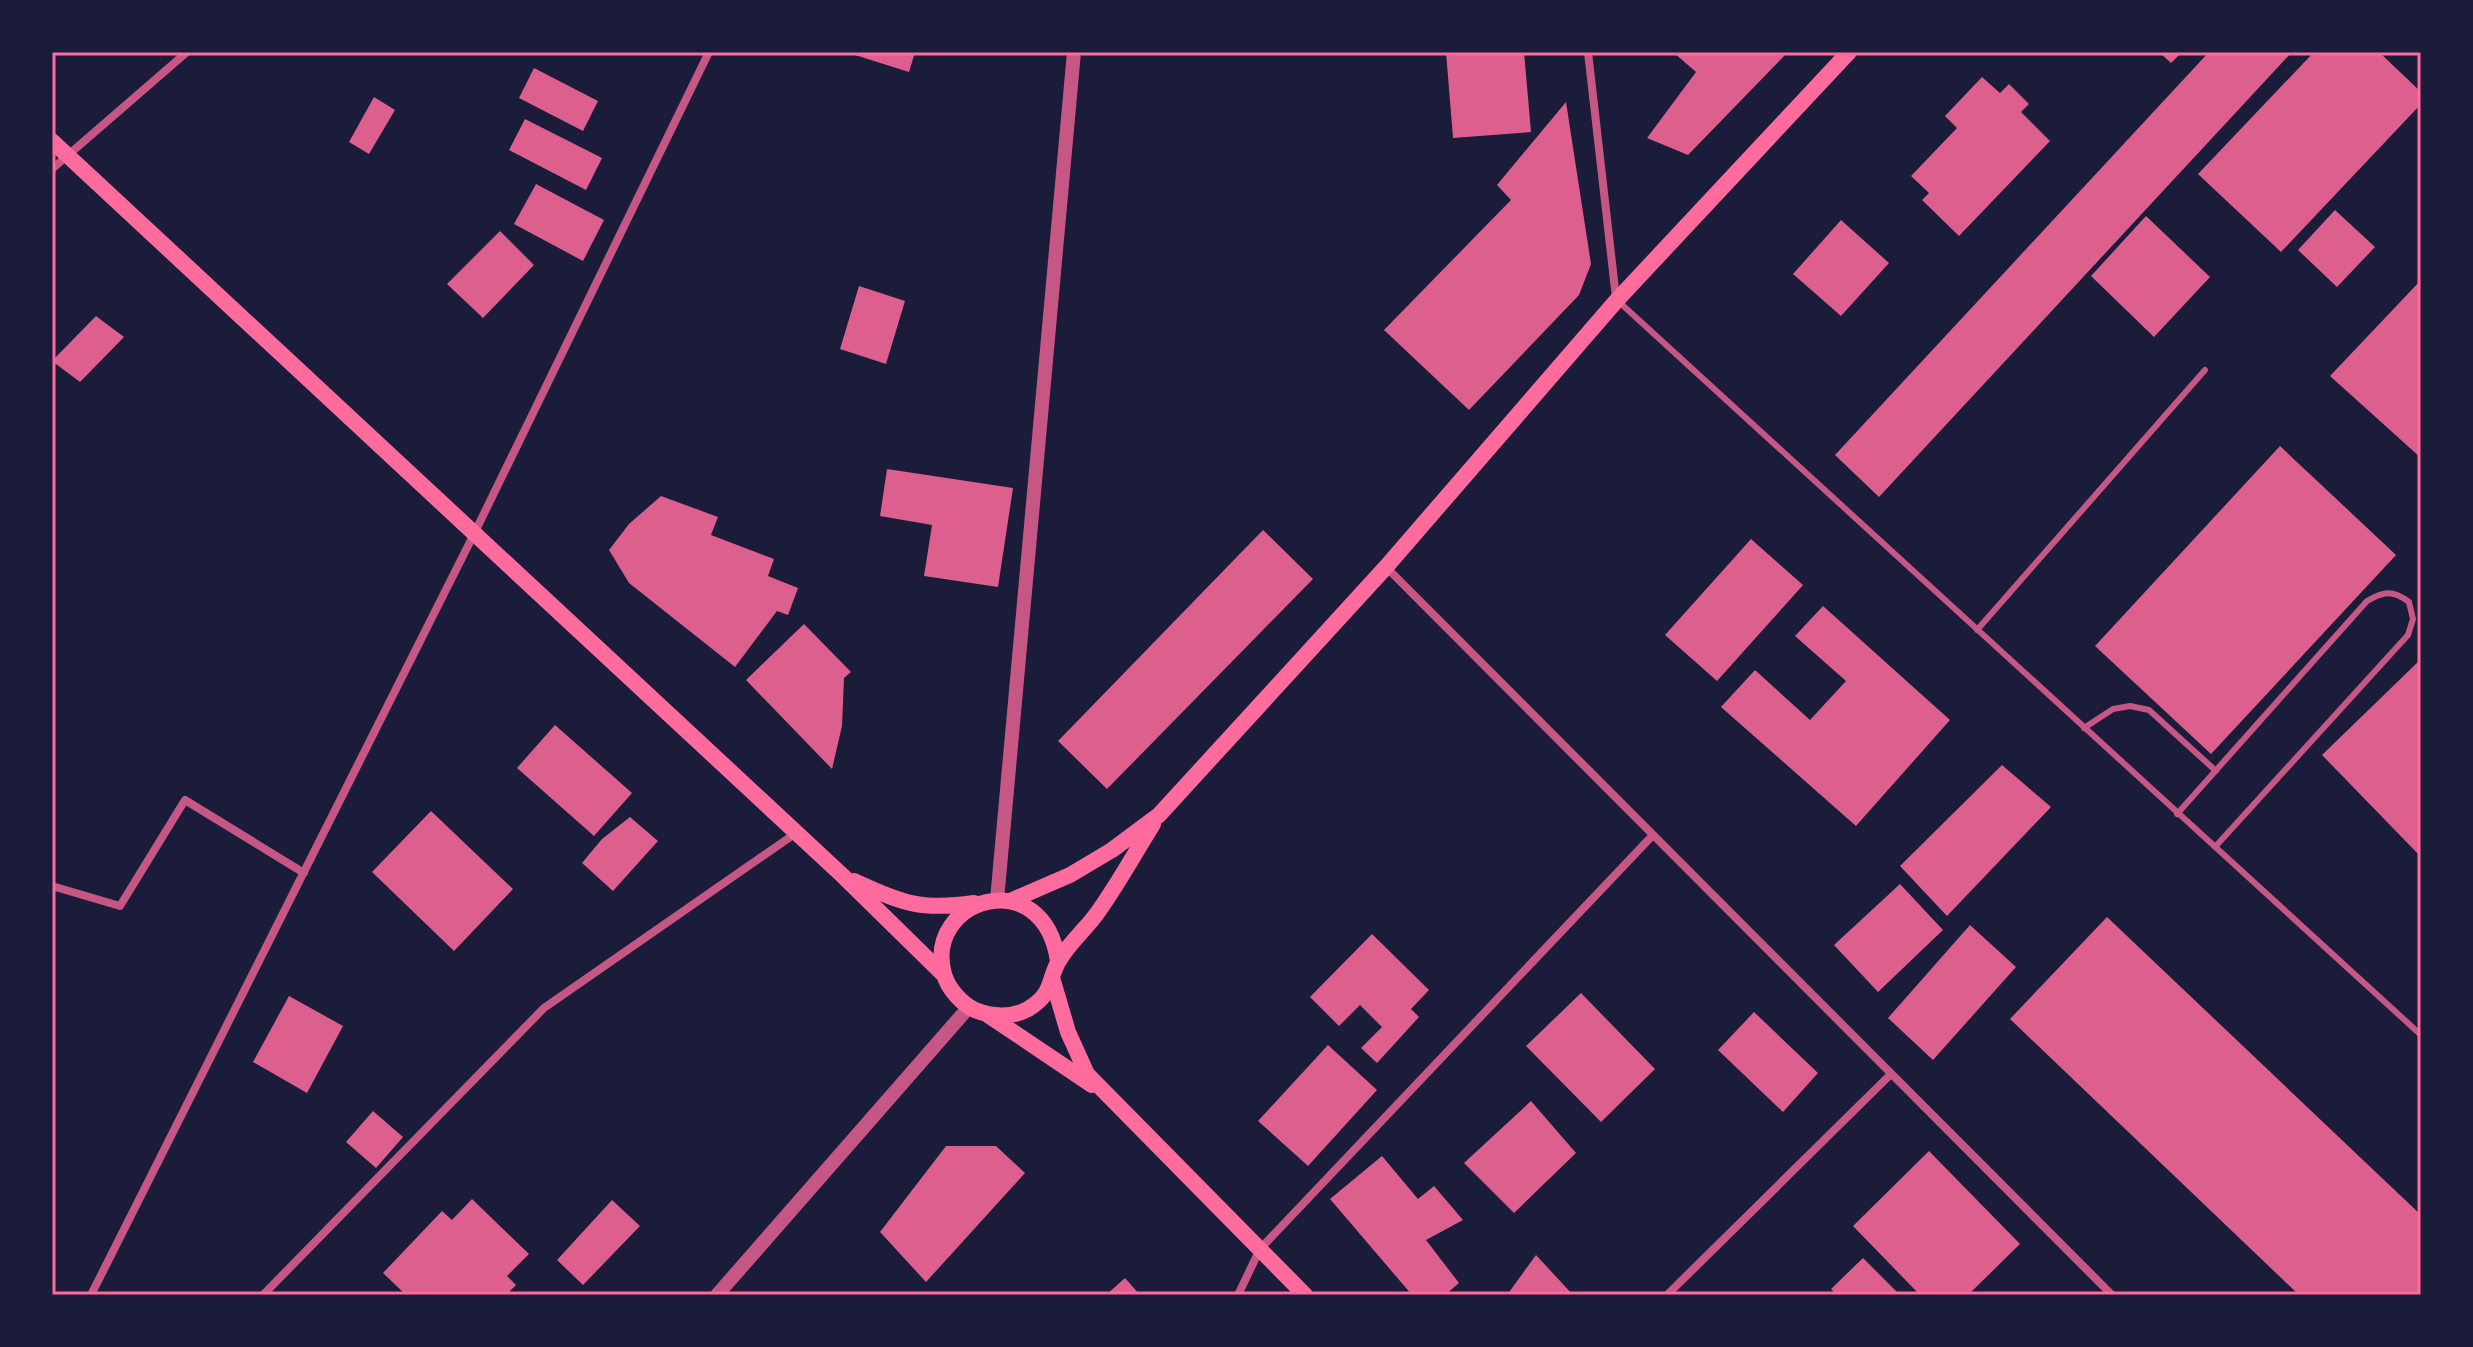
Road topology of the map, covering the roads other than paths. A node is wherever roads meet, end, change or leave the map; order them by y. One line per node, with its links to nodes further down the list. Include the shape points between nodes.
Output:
1 (187, 52): 7 (street)
2 (709, 52): 11 (street)
3 (1074, 52): 24 (street)
4 (1588, 52): 9 (street)
5 (1849, 52): 9 (main road)
6 (52, 141): 7 (main road)
7 (68, 155): 8 (street); 11 (main road)
8 (52, 169)
9 (1617, 300): 12 (main road); 13 (lane)
10 (2205, 370): 13 (lane)
11 (474, 534): 18 (main road); 21 (street)
12 (1386, 567): 17 (main road); 19 (street)
13 (1977, 630): 14 (lane)
14 (2084, 728): 15 (lane, via 2113,709 2149,710); 16 (lane)
15 (2216, 771): 16 (lane); 20 (lane, via 2367,601 2383,591 2409,602 2413,619 2408,635)
16 (2177, 814): 20 (lane)
17 (1159, 815): 24 (main road, via 1070,875); 25 (main road, via 1098,912)
18 (796, 833): 22 (main road); 35 (street, via 544,1008)
19 (1653, 835): 31 (street); 33 (street)
20 (2215, 847): 30 (lane)
21 (304, 873): 23 (street, via 185,800 120,906); 34 (street)
22 (843, 876): 24 (main road, via 901,902 939,908); 26 (main road)
23 (52, 886)
24 (998, 900): 25 (main road, via 1029,908 1045,922); 26 (main road, via 969,908 955,920 945,937)
25 (1058, 961): 27 (main road)
26 (944, 975): 28 (main road)
27 (1053, 981): 29 (main road, via 1026,1010); 32 (main road, via 1087,1074)
28 (969, 1007): 29 (main road); 36 (street)
29 (987, 1015): 32 (main road)
30 (2421, 1035)
31 (1891, 1074): 39 (street); 40 (street)
32 (1115, 1101): 33 (main road)
33 (1260, 1249): 37 (street); 38 (main road)
34 (91, 1295)
35 (263, 1295)
36 (717, 1295)
37 (1238, 1295)
38 (1305, 1295)
39 (1667, 1295)
40 (2112, 1295)

